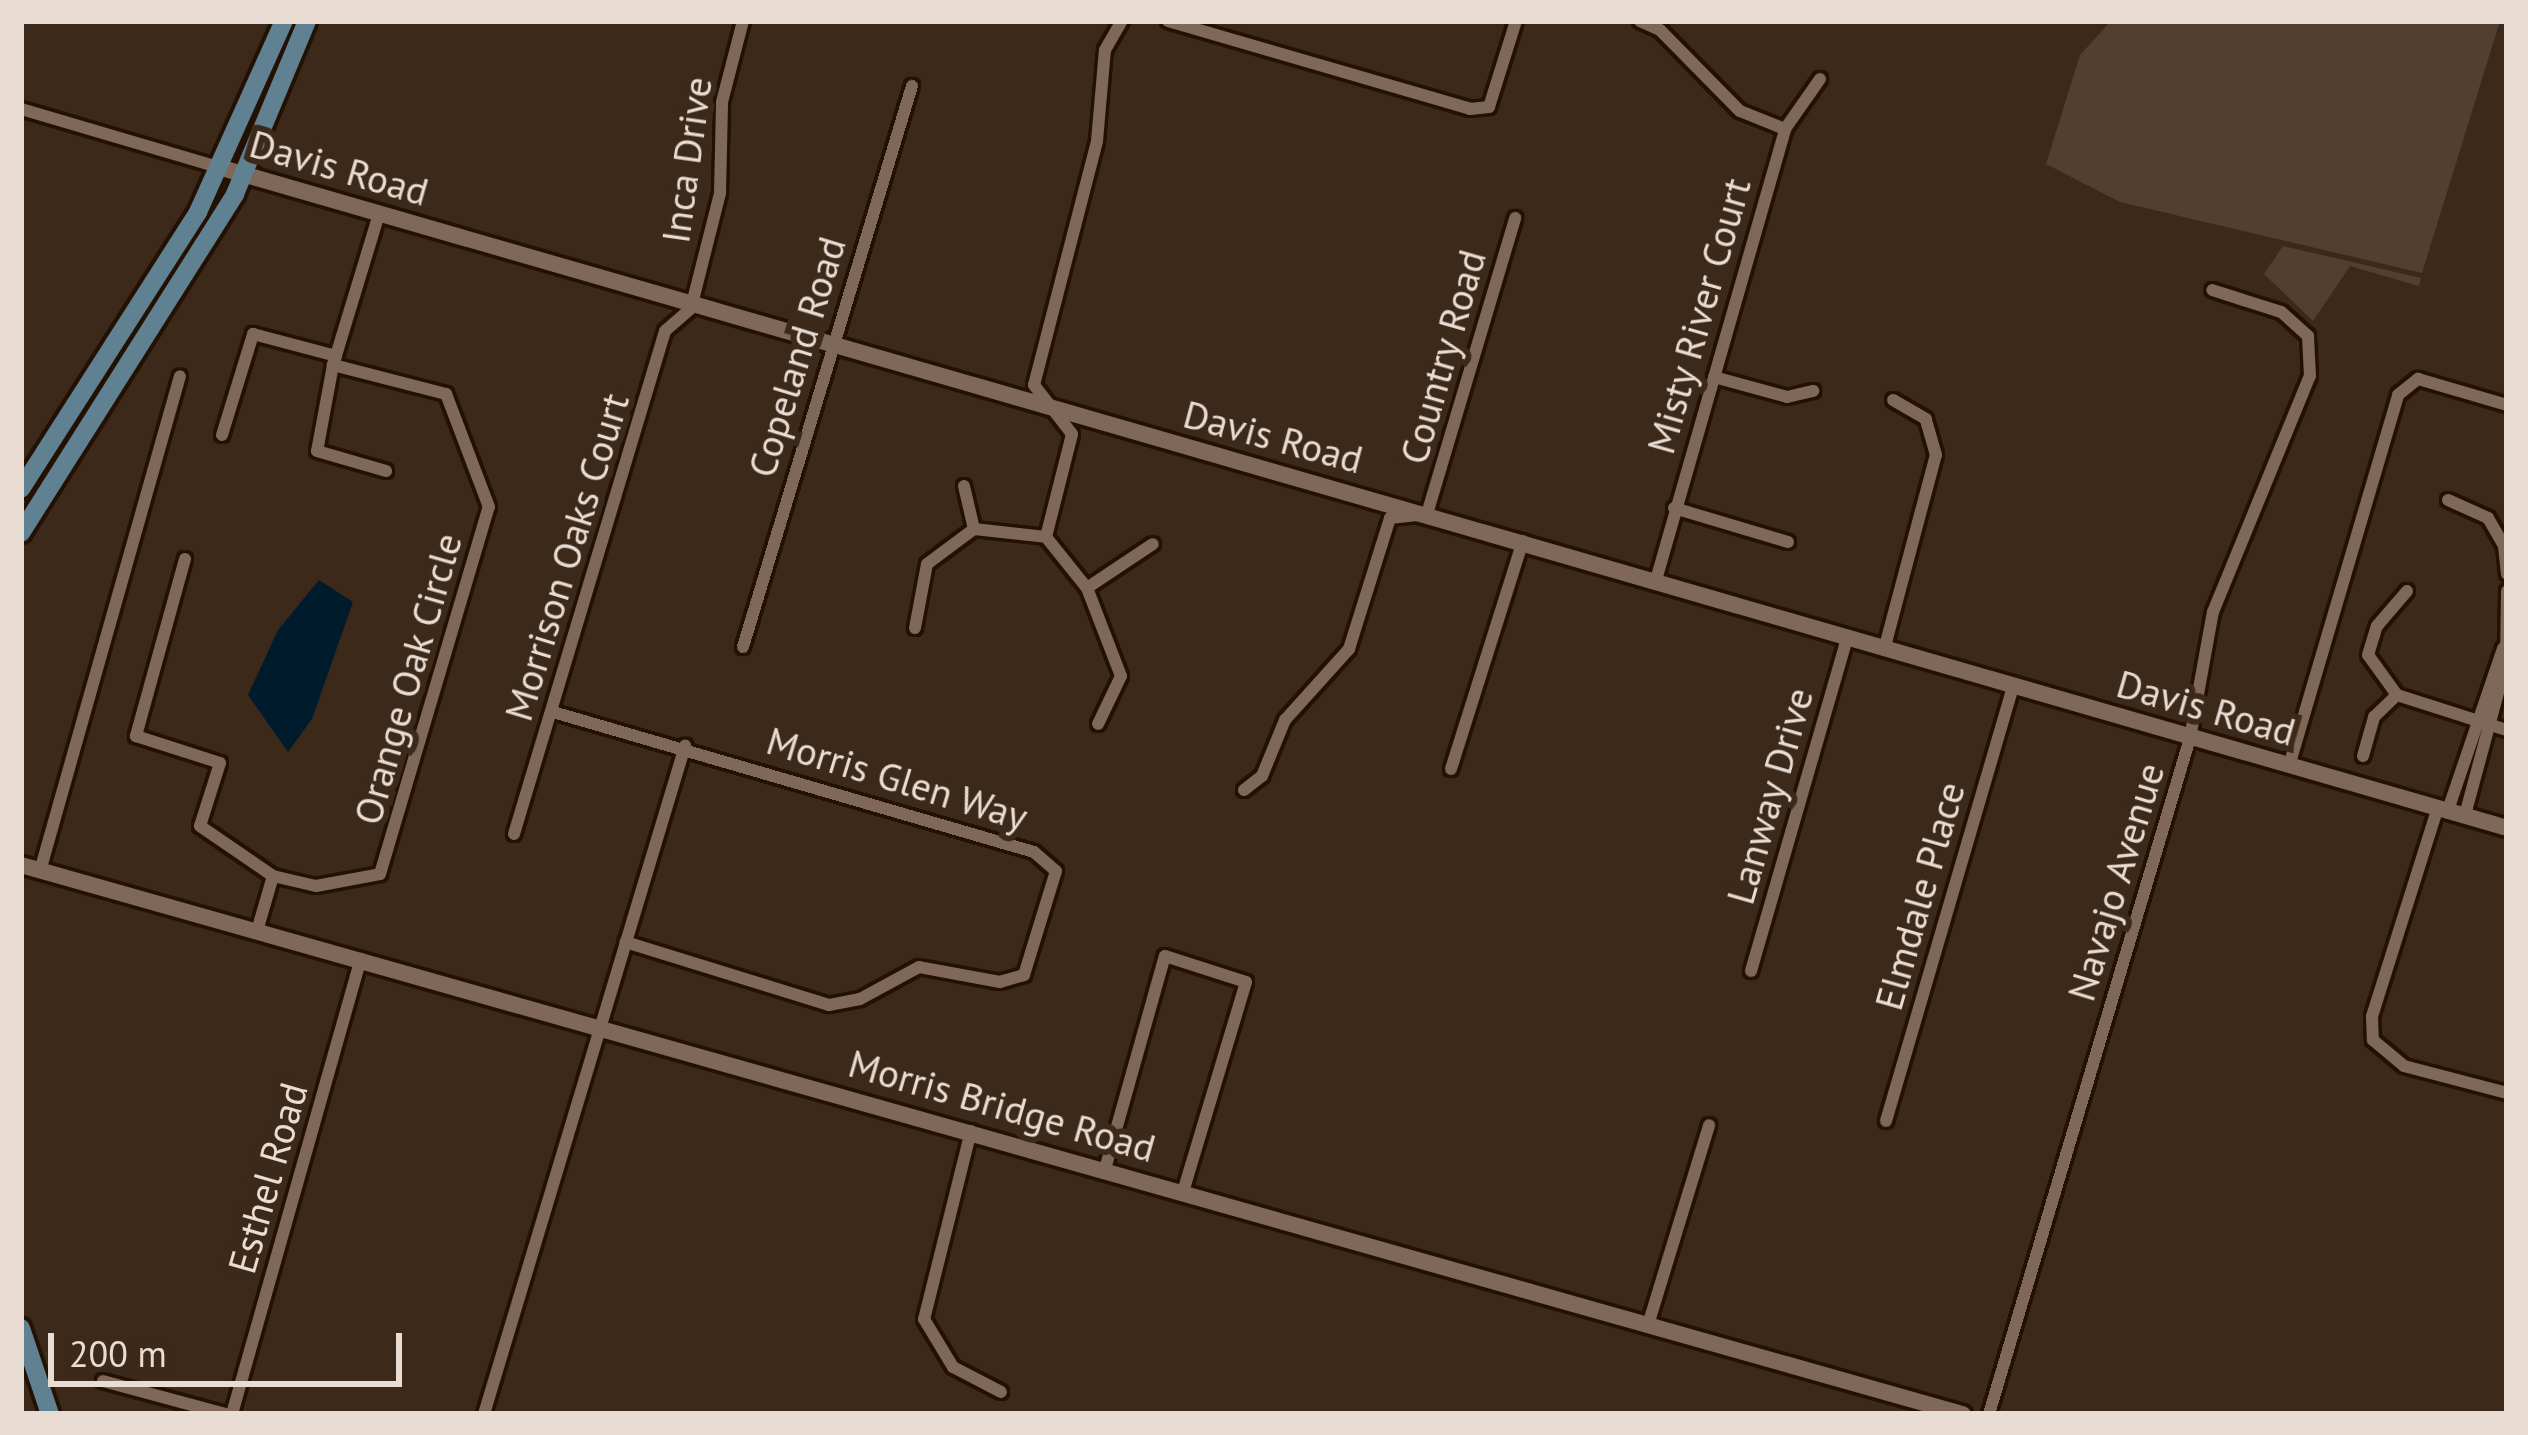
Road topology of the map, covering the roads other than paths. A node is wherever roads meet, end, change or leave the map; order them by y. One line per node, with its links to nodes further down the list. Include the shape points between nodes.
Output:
1 (284, 21): 12 (main road)
2 (307, 21): 13 (main road)
3 (743, 21): 17 (street, Inca Drive, via 722,102 720,193)
4 (1122, 21): 25 (street, via 1105,50 1097,141 1039,357 1034,386)
5 (1168, 21): 6 (street, via 1470,109 1489,107)
6 (1516, 21)
7 (1640, 21): 11 (street, via 1660,30 1740,111)
8 (1820, 79): 11 (street, Misty River Court)
9 (912, 86): 18 (street, Copeland Road)
10 (21, 109): 12 (street, Davis Road)
11 (1785, 129): 21 (street, Misty River Court)
12 (222, 168): 13 (street, Davis Road); 29 (main road)
13 (244, 175): 14 (street, Davis Road); 34 (main road)
14 (379, 214): 17 (street, Davis Road); 19 (street)
15 (1515, 218): 32 (street, Country Road)
16 (2212, 290): 56 (street, Navajo Avenue, via 2281,312 2308,336 2310,376 2213,612)
17 (691, 308): 18 (street, Davis Road); 52 (street, Morrison Oaks Court, via 665,331)
18 (830, 347): 25 (street, Davis Road); 47 (street, Copeland Road)
19 (334, 361): 26 (street, via 253,334); 27 (street, via 317,451); 67 (street, Orange Oak Circle, via 446,394 489,507 380,874 316,886)
20 (180, 376): 66 (street)
21 (1714, 376): 22 (street, via 1787,397); 31 (street, Misty River Court)
22 (1813, 391)
23 (1893, 400): 49 (street, via 1926,419 1936,455)
24 (2507, 405): 59 (street, via 2418,379 2398,395)
25 (1054, 412): 32 (street, Davis Road); 35 (street, via 1072,434 1072,455)
26 (222, 435)
27 (386, 471)
28 (964, 485): 33 (street)
29 (21, 489)
30 (2448, 500): 40 (street, via 2488,518)
31 (1674, 508): 37 (street); 41 (street, Misty River Court)
32 (1427, 514): 36 (street, Davis Road); 61 (street, via 1390,518 1349,649 1285,720 1262,776)
33 (974, 529): 35 (street); 45 (street, via 928,564)
34 (21, 533)
35 (1046, 537): 42 (street)
36 (1523, 541): 41 (street, Davis Road); 60 (street)
37 (1788, 542)
38 (1153, 544): 42 (street)
39 (185, 560): 67 (street, Orange Oak Circle, via 136,736 220,763 200,826)
40 (2507, 574)
41 (1656, 580): 46 (street, Davis Road)
42 (1087, 588): 53 (street, via 1120,676)
43 (2407, 591): 51 (street, via 2377,626 2368,655)
44 (2507, 592): 48 (street)
45 (916, 628)
46 (1847, 639): 49 (street, Davis Road); 71 (street, Lanway Drive)
47 (743, 647)
48 (2505, 649): 54 (street)
49 (1884, 650): 50 (street, Davis Road)
50 (2013, 688): 56 (street, Davis Road); 74 (street, Elmdale Place)
51 (2396, 695): 54 (street); 58 (street, via 2374,717)
52 (553, 712): 57 (street, Morris Glen Way); 64 (street, Morrison Oaks Court)
53 (1098, 724)
54 (2482, 724): 55 (street); 62 (street)
55 (2507, 730)
56 (2190, 738): 59 (street, Davis Road); 87 (street, Navajo Avenue)
57 (685, 746): 69 (street); 69 (street, Morris Glen Way, via 1034,852 1055,871 1024,975 1000,982 919,967 860,999 829,1005)
58 (2363, 756)
59 (2289, 766): 62 (street, Davis Road)
60 (1451, 769)
61 (1244, 790)
62 (2450, 811): 63 (street, Davis Road); 73 (street, via 2372,1016 2373,1040 2404,1066)
63 (2507, 828)
64 (514, 834)
65 (21, 865): 66 (street, Morris Bridge Road)
66 (40, 871): 68 (street, Morris Bridge Road)
67 (273, 876): 68 (street)
68 (257, 931): 70 (street, Morris Bridge Road)
69 (626, 942): 72 (street)
70 (361, 959): 72 (street, Morris Bridge Road); 84 (street, Esthel Road)
71 (1751, 971)
72 (598, 1024): 76 (street, Morris Bridge Road); 85 (street)
73 (2507, 1093)
74 (1886, 1121)
75 (1709, 1125): 79 (street)
76 (971, 1131): 77 (street, Morris Bridge Road); 82 (street, via 924,1319 953,1367)
77 (1105, 1169): 78 (street, Morris Bridge Road); 78 (street, via 1165,956 1246,982)
78 (1183, 1192): 79 (street, Morris Bridge Road)
79 (1648, 1324): 86 (street, Morris Bridge Road)
80 (21, 1328): 83 (main road)
81 (103, 1381): 84 (street)
82 (1001, 1392)
83 (50, 1414)
84 (229, 1414)
85 (484, 1414)
86 (1963, 1414)
87 (1989, 1414)

